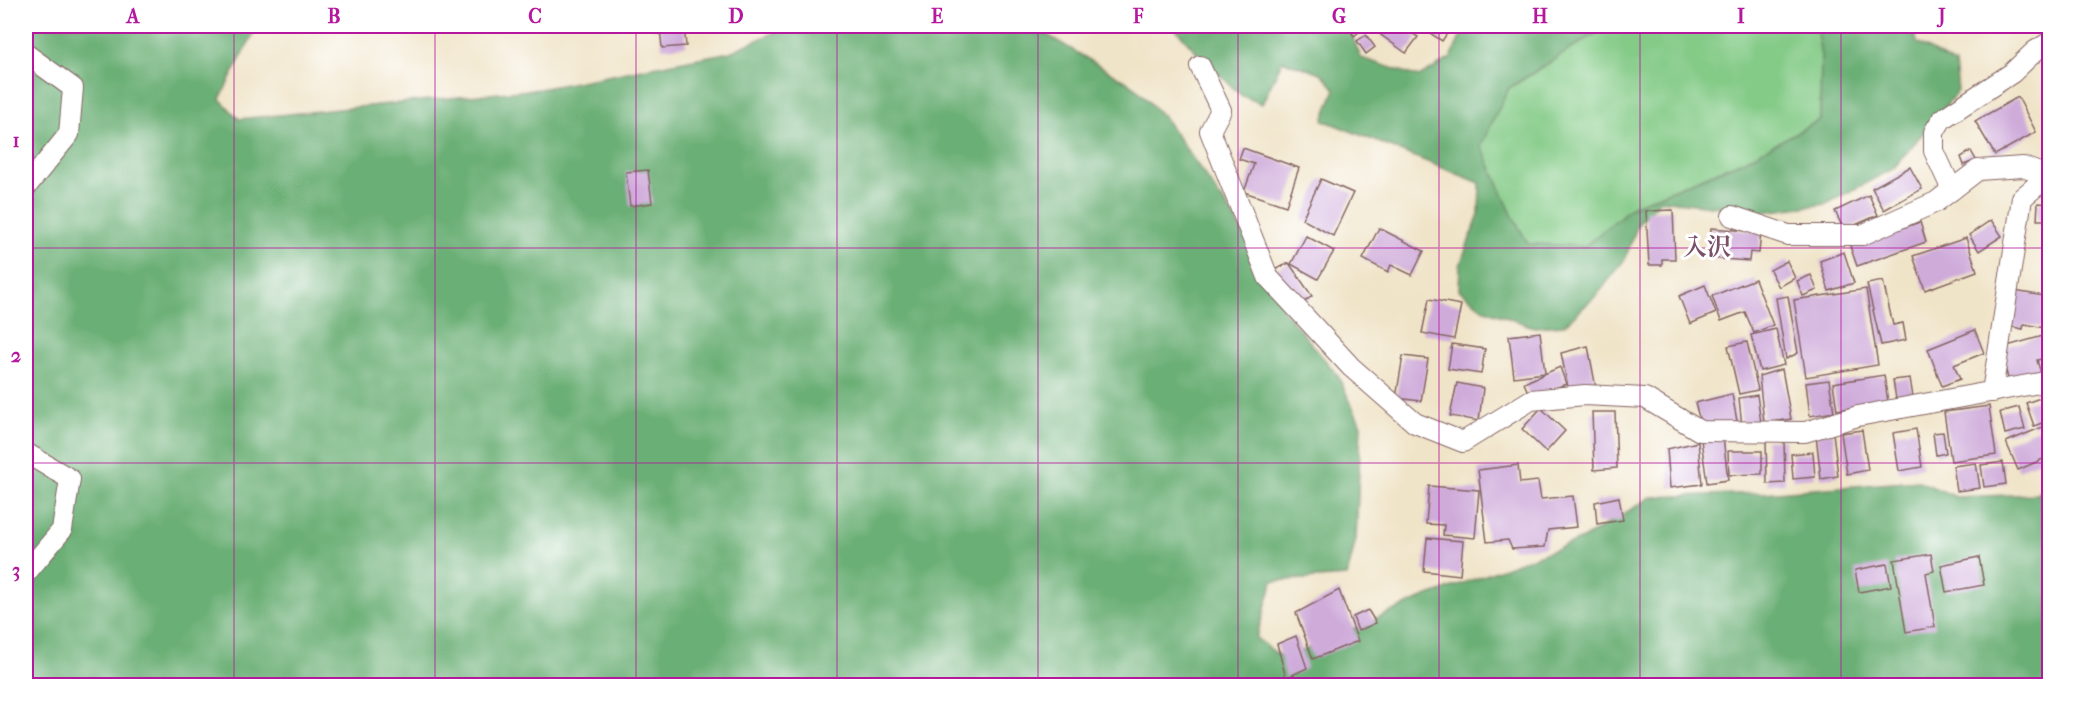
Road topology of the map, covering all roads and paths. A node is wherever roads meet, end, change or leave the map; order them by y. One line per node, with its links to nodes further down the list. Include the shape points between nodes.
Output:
1 (2049, 42): 6 (street, via 2012,73 1942,119 1934,132 1934,151)
2 (26, 54): 5 (street, via 73,88 69,134)
3 (1200, 66): 9 (street, via 1221,110 1210,131 1268,277 1352,366 1415,423 1464,442 1531,400 1586,395 1645,398 1700,431 1804,432 1857,416)
4 (2049, 176): 6 (street, via 2023,167 1978,170); 9 (street, via 2022,198)
5 (26, 187)
6 (1952, 190): 7 (street, via 1936,202 1862,235 1788,235)
7 (1732, 216)
8 (2049, 381): 9 (street)
9 (1992, 392)
10 (26, 453): 11 (street, via 70,479 62,530)
11 (26, 573)

